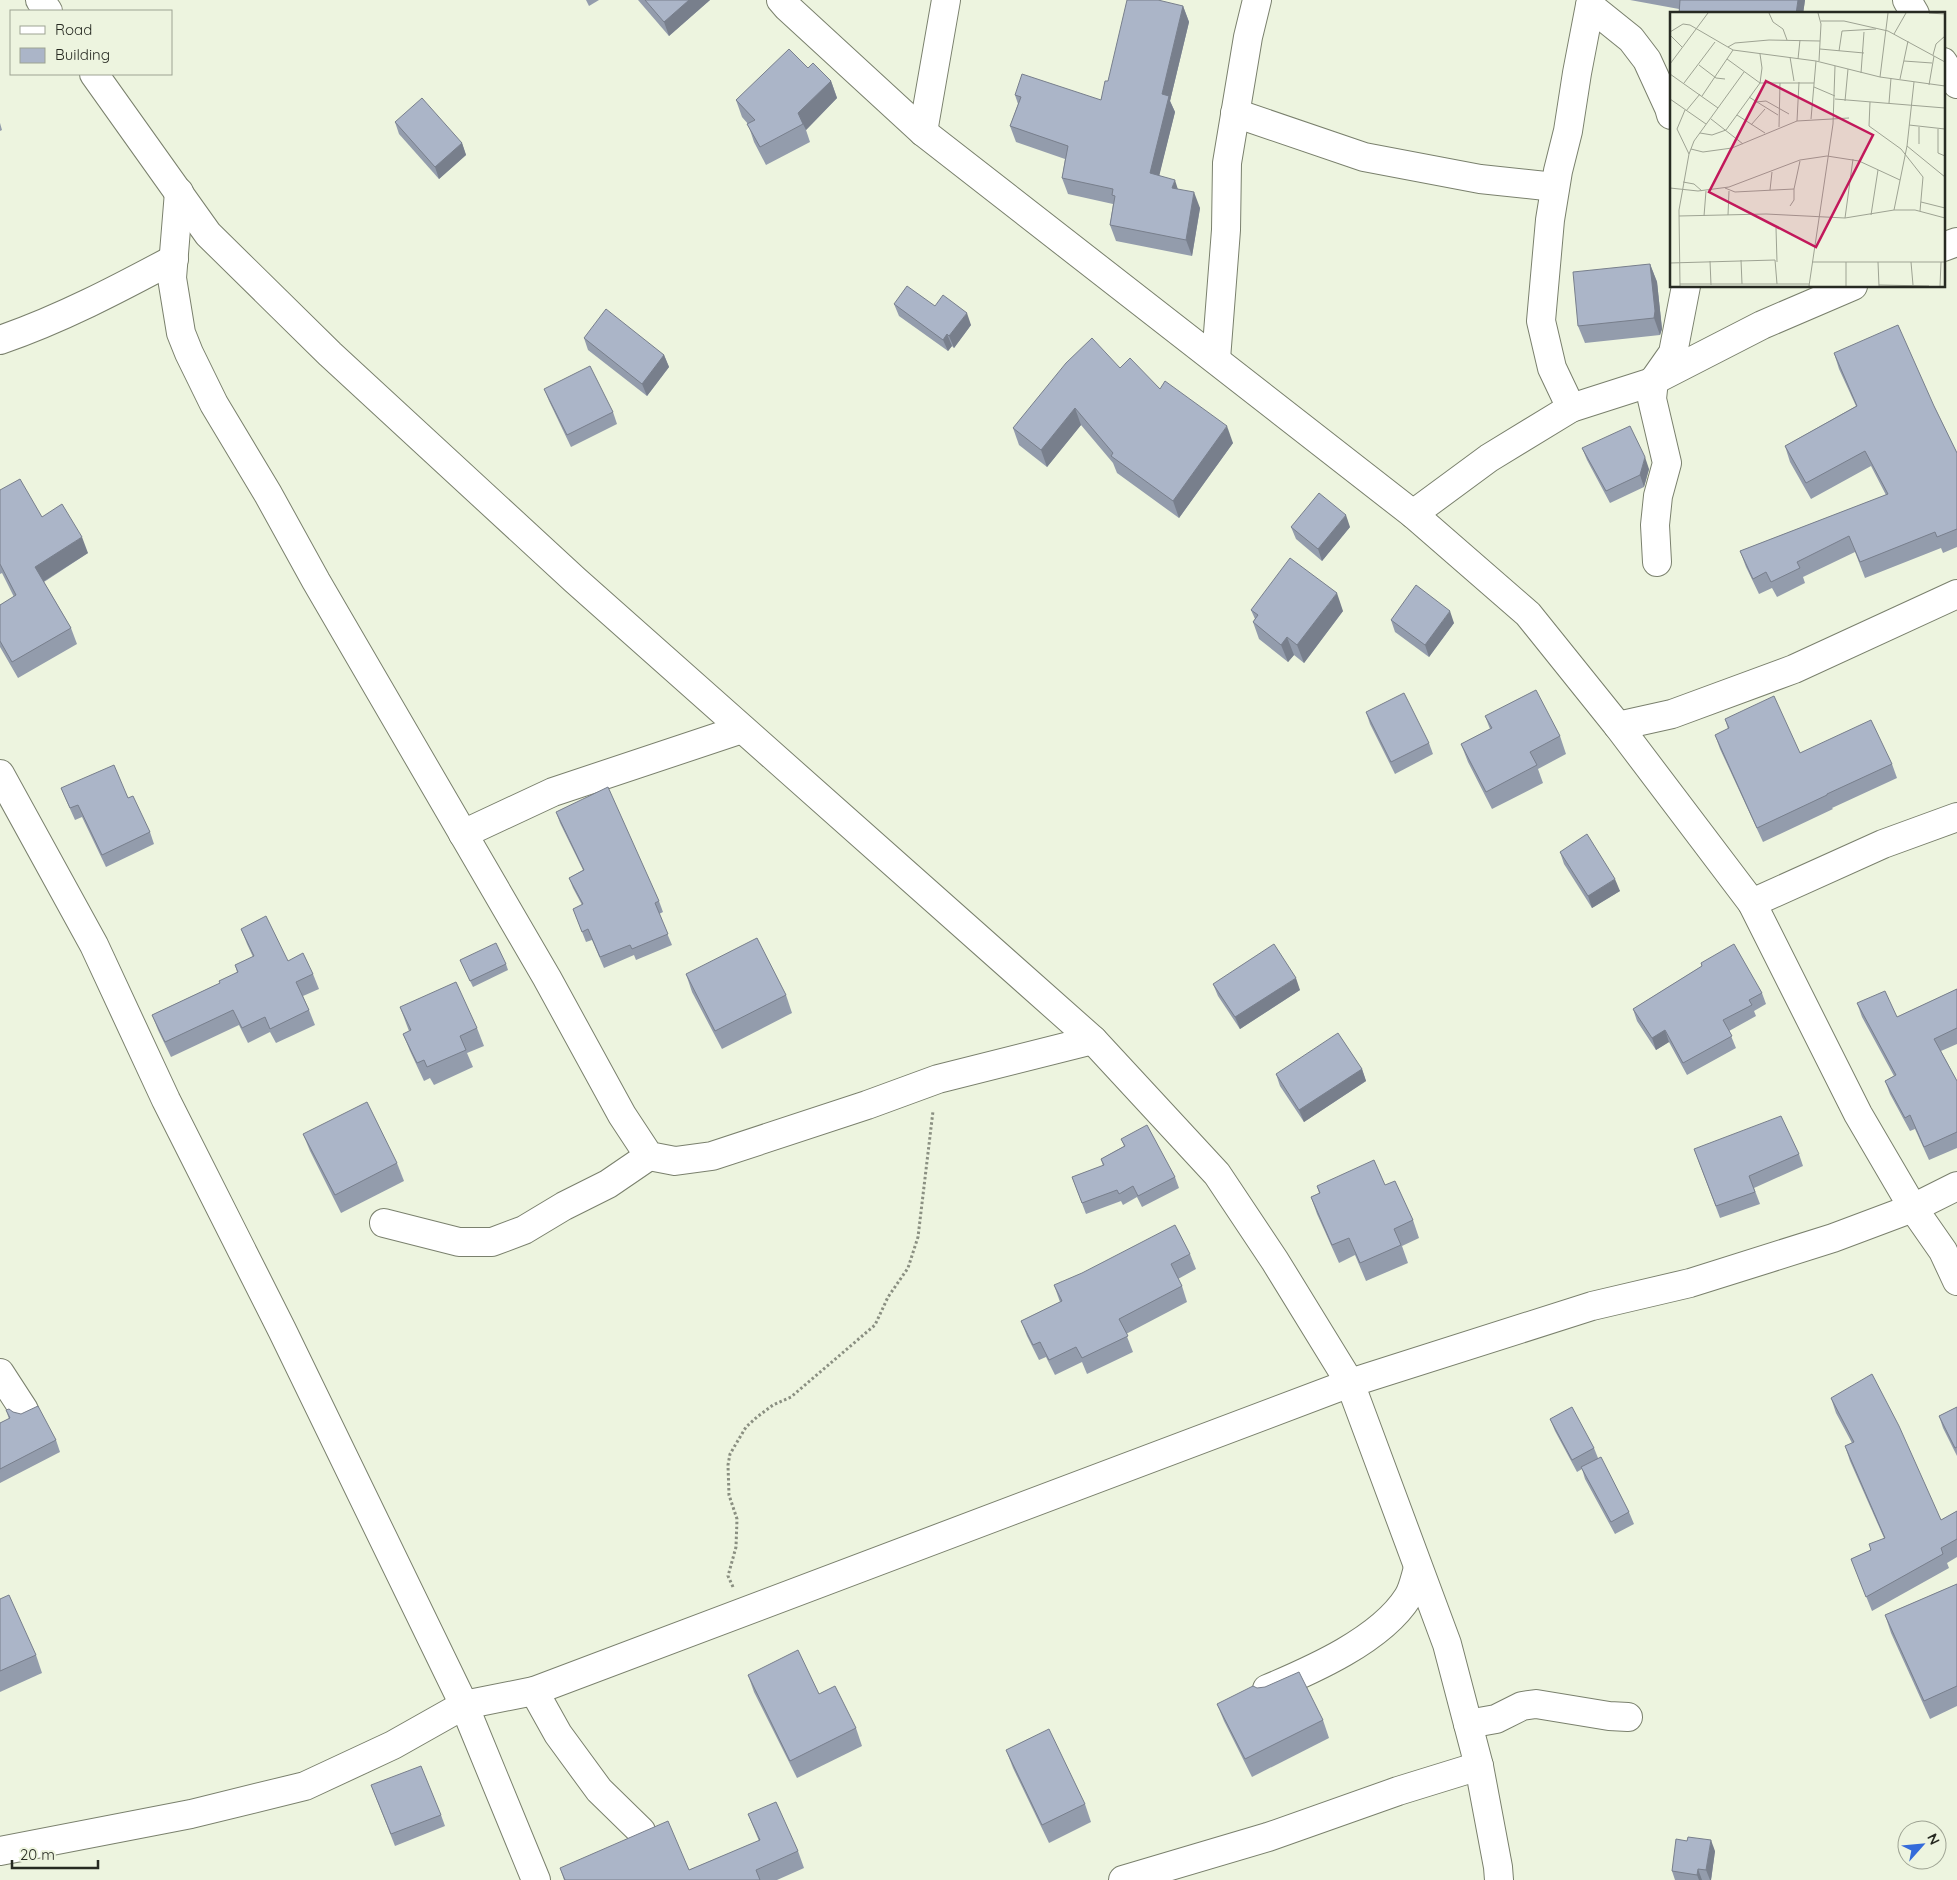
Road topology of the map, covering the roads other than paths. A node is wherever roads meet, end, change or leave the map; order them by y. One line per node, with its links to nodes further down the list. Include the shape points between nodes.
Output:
1 (782, 0): 12 (street)
2 (946, 0): 12 (street)
3 (1257, 0): 11 (street)
4 (1907, 0): 6 (street)
5 (1591, 3): 10 (street, via 1631,39 1647,60); 13 (street)
6 (1914, 12)
7 (1944, 64): 9 (street)
8 (95, 75): 14 (street)
9 (1957, 84)
10 (1670, 112)
11 (1235, 113): 13 (street, via 1364,157 1480,179); 21 (street, via 1227,163 1226,230)
12 (923, 132): 21 (street)
13 (1555, 186): 23 (street, via 1541,321 1552,368)
14 (179, 192): 17 (street); 28 (street, via 208,234 330,354)
15 (1957, 242): 16 (street)
16 (1944, 248)
17 (174, 259): 20 (street, via 112,292); 31 (street, via 172,278 181,334 214,404)
18 (1686, 288): 22 (street, via 1673,353)
19 (1848, 288): 22 (street, via 1762,326)
20 (0, 340)
21 (1216, 359): 24 (street)
22 (1654, 380): 23 (street); 25 (street, via 1652,399 1667,463 1656,515)
23 (1571, 408): 24 (street, via 1489,458)
24 (1414, 514): 27 (street, via 1528,614)
25 (1657, 562)
26 (1957, 594): 27 (street, via 1794,669 1672,714)
27 (1618, 726): 32 (street)
28 (742, 729): 31 (street, via 552,792); 33 (street)
29 (0, 774): 45 (street, via 94,945 166,1100)
30 (1957, 817): 32 (street, via 1883,844)
31 (464, 834): 34 (street, via 622,1115)
32 (1752, 903): 36 (street, via 1858,1114)
33 (1093, 1040): 34 (street, via 938,1079 712,1156 675,1161); 40 (street, via 1216,1174 1276,1261)
34 (649, 1156): 37 (street, via 608,1184 524,1230 492,1242 459,1242)
35 (1957, 1186): 36 (street)
36 (1913, 1208): 38 (street, via 1944,1251); 40 (street, via 1833,1238 1719,1274 1592,1306)
37 (384, 1223)
38 (1957, 1281)
39 (0, 1374): 41 (street)
40 (1350, 1383): 42 (street); 44 (street)
41 (24, 1410)
42 (1418, 1568): 43 (street, via 1409,1596 1390,1620 1322,1664); 47 (street, via 1447,1644)
43 (1264, 1690)
44 (534, 1691): 45 (street); 49 (street, via 558,1734 599,1790)
45 (464, 1705): 50 (street, via 393,1745 305,1786 191,1814); 51 (street)
46 (1628, 1717): 47 (street, via 1536,1704 1522,1706 1496,1720)
47 (1468, 1724): 48 (street)
48 (1479, 1766): 52 (street); 53 (street)
49 (641, 1831)
50 (0, 1851)
51 (536, 1880)
52 (1122, 1880)
53 (1499, 1880)

